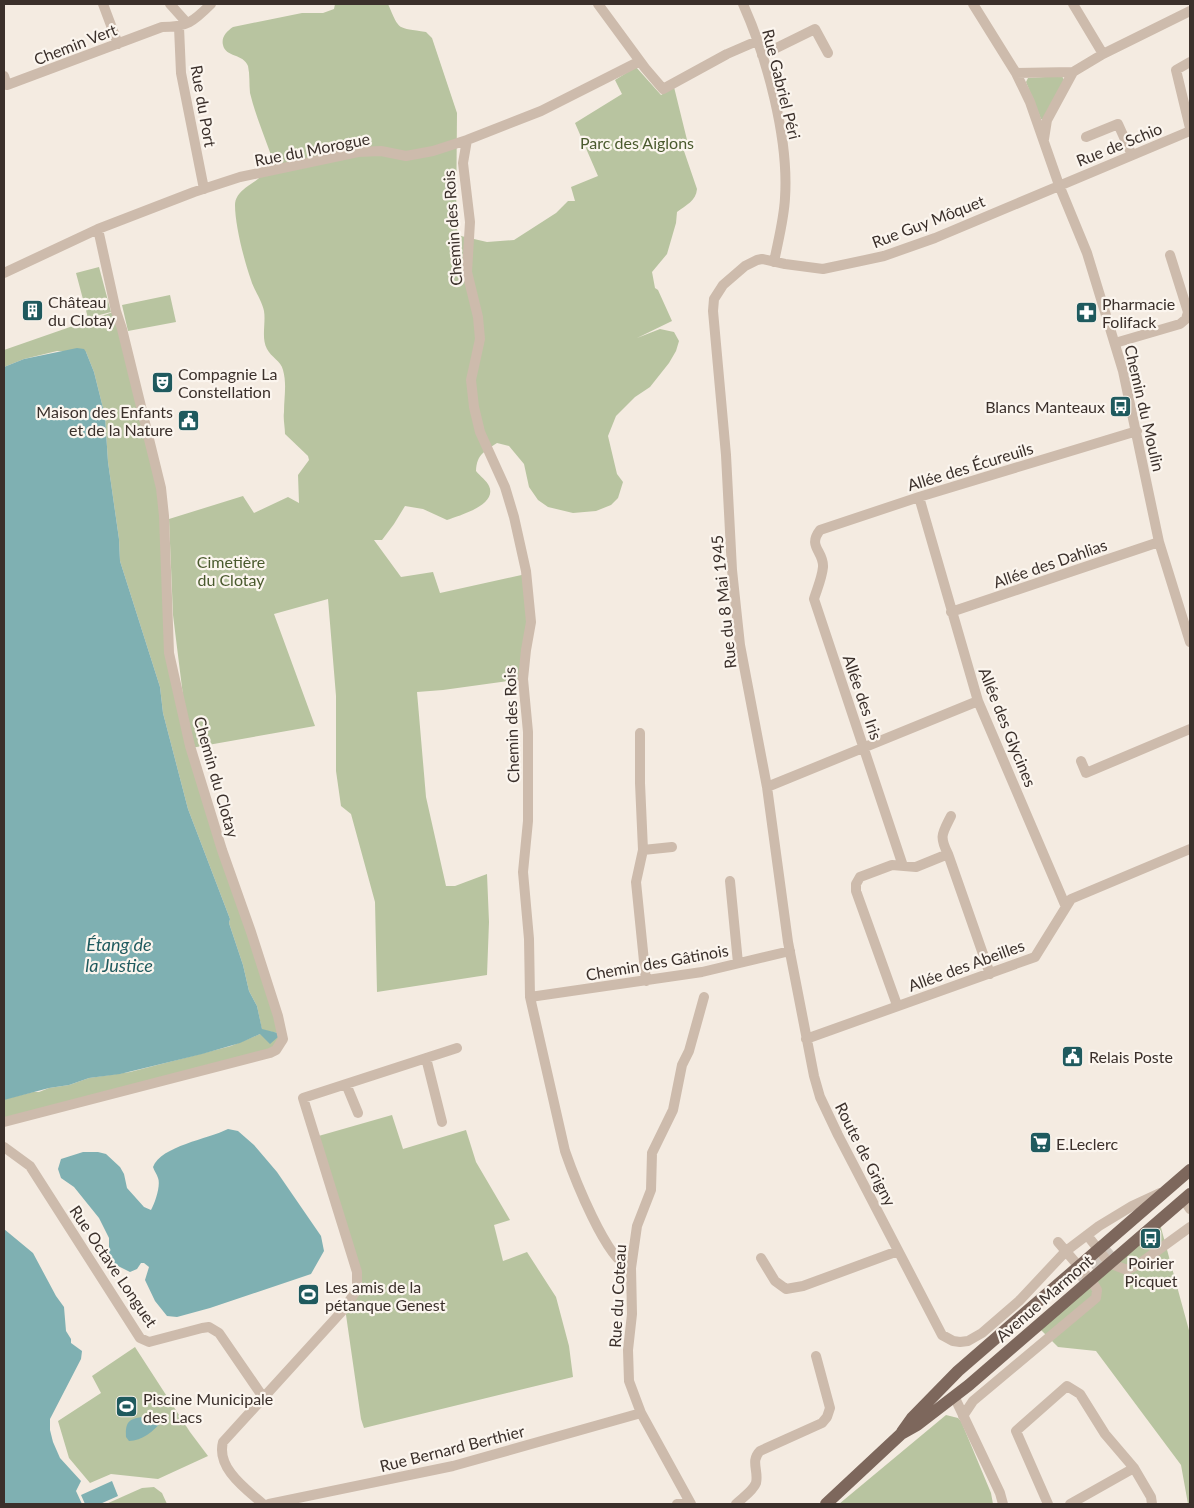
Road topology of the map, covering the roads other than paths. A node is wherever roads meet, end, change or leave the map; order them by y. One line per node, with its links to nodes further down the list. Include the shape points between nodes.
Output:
1 (103, 4): 11 (street)
2 (170, 4): 9 (street)
3 (210, 4): 9 (street, via 198,17)
4 (598, 4): 15 (street)
5 (742, 4): 10 (street, Rue Gabriel Péri)
6 (973, 4): 18 (street, Chemin du Moulin)
7 (1073, 4): 13 (street)
8 (1190, 11): 13 (street)
9 (183, 25): 11 (street, Chemin Vert, via 162,28); 26 (street, Rue du Port, via 181,73)
10 (757, 41): 14 (street, Rue Gabriel Péri); 15 (street, via 663,89)
11 (118, 44): 19 (street, Chemin Vert, via 7,85)
12 (828, 53): 14 (street, via 815,29)
13 (1104, 54): 17 (street)
14 (762, 55): 29 (street, Rue Gabriel Péri, via 780,126 786,176)
15 (640, 61): 22 (street, Rue du Morogue, via 541,111)
16 (1190, 62): 20 (street, via 1176,70)
17 (1074, 72): 18 (street); 23 (street, via 1047,120)
18 (1016, 73): 23 (street, Chemin du Moulin)
19 (4, 76)
20 (1190, 129): 24 (street, Rue de Schio)
21 (1086, 137): 24 (street, via 1118,124)
22 (467, 140): 26 (street, Rue du Morogue, via 433,152 406,156 381,151 324,158 240,177); 57 (street, Chemin des Rois, via 462,163 470,222 467,272 480,339 470,380 480,432 505,487 514,516 526,571 531,622 523,679 528,732 528,821 523,872)
23 (1044, 140): 25 (street, Chemin du Moulin)
24 (1132, 155): 25 (street, Rue de Schio)
25 (1059, 185): 29 (street, Rue Guy Môquet, via 884,256 823,269); 31 (street, Chemin du Moulin, via 1087,253)
26 (204, 189): 27 (street, Rue du Morogue)
27 (98, 229): 30 (street); 65 (street, Chemin du Clotay, via 161,488 169,653 190,746 283,1039 270,1053)
28 (1170, 255): 31 (street, via 1187,317 1180,324)
29 (774, 262): 43 (street, Rue du 8 Mai 1945, via 757,260 731,277 717,292 713,311 740,646)
30 (4, 273)
31 (1115, 343): 32 (street, Chemin du Moulin)
32 (1136, 431): 33 (street, Allée des Écureuils); 35 (street, Chemin du Moulin)
33 (919, 497): 34 (street, Allée des Écureuils, via 820,530); 36 (street, Allée des Glycines)
34 (815, 536): 41 (street, Allée des Iris, via 814,542 823,566 814,599)
35 (1159, 542): 36 (street, Allée des Dahlias); 37 (street, Chemin du Moulin)
36 (951, 612): 38 (street, Allée des Glycines)
37 (1190, 642)
38 (978, 701): 41 (street); 51 (street, Allée des Glycines)
39 (1190, 729): 42 (street, via 1086,772)
40 (640, 733): 47 (street)
41 (864, 748): 43 (street); 49 (street, Allée des Iris)
42 (1081, 761)
43 (767, 787): 52 (street, Rue du 8 Mai 1945)
44 (951, 816): 48 (street, via 942,834)
45 (672, 847): 47 (street)
46 (1190, 849): 51 (street, Allée des Abeilles, via 1071,900)
47 (643, 850): 56 (street, via 636,882)
48 (948, 854): 49 (street, via 916,867); 54 (street)
49 (904, 866): 59 (street, via 892,865 860,877 856,884)
50 (730, 881): 53 (street)
51 (1066, 906): 54 (street, Allée des Abeilles, via 1035,957)
52 (790, 951): 53 (street, Chemin des Gâtinois); 55 (street, Rue du 8 Mai 1945)
53 (738, 963): 56 (street, Chemin des Gâtinois)
54 (990, 974): 59 (street, Allée des Abeilles)
55 (794, 976): 60 (street, Route de Grigny)
56 (646, 981): 57 (street, Chemin des Gâtinois)
57 (530, 997): 80 (street, Chemin des Rois, via 570,1168 609,1248)
58 (704, 997): 80 (street, Rue du Coteau, via 689,1051 682,1064 673,1110 652,1153 651,1190 637,1226)
59 (897, 1005): 60 (street, Allée des Abeilles)
60 (806, 1039): 76 (street, Route de Grigny, via 820,1097)
61 (457, 1048): 62 (street)
62 (426, 1058): 63 (street); 66 (street)
63 (346, 1084): 64 (street); 84 (street, via 303,1098 357,1272 357,1289 345,1308)
64 (358, 1113)
65 (4, 1122)
66 (442, 1122)
67 (4, 1147): 84 (street, Rue Octave Longuet, via 30,1166 140,1338 149,1342 209,1327 219,1333)
68 (1190, 1170): 71 (main road, Avenue Marmont)
69 (1190, 1179): 78 (main road, Avenue Marmont)
70 (1190, 1184): 78 (main road, Avenue Marmont)
71 (1169, 1189): 74 (street, via 1132,1206); 78 (main road, Avenue Marmont)
72 (1188, 1201): 78 (main road, Avenue Marmont)
73 (1190, 1227): 78 (street, via 1127,1270)
74 (1087, 1235): 77 (street); 78 (street)
75 (1058, 1242): 77 (street)
76 (898, 1251): 77 (street, Route de Grigny, via 942,1335 960,1342 982,1333 1019,1301); 79 (street, via 803,1286 786,1289 775,1281)
77 (1066, 1251): 81 (street)
78 (1107, 1253): 81 (main road, Avenue Marmont); 81 (main road, Avenue Marmont)
79 (760, 1258)
80 (631, 1268): 85 (street, Rue du Coteau, via 629,1381)
81 (1081, 1275): 83 (main road, Avenue Marmont); 86 (street, via 1097,1290 1096,1298 973,1402); 87 (main road, Avenue Marmont, via 927,1411); 88 (main road, Avenue Marmont, via 958,1371 912,1418)
82 (816, 1356): 94 (street, via 830,1408 827,1417 822,1423 760,1451 754,1461 756,1484)
83 (954, 1396): 86 (street); 87 (main road, Avenue Marmont)
84 (263, 1397): 91 (street, via 223,1442 222,1455 229,1472)
85 (641, 1413): 90 (street, Rue du Coteau); 92 (street, Rue Bernard Berthier, via 453,1466)
86 (963, 1416): 96 (street, via 1000,1493)
87 (917, 1425): 88 (main road, Avenue Marmont)
88 (901, 1434): 95 (main road, Avenue Marmont)
89 (1134, 1468): 97 (street, via 1105,1434 1080,1394 1067,1386 1016,1431); 98 (street); 99 (street)
90 (690, 1503): 93 (street)
91 (263, 1504)
92 (269, 1504)
93 (677, 1504)
94 (736, 1504)
95 (826, 1504)
96 (1002, 1504)
97 (1048, 1504)
98 (1070, 1504)
99 (1152, 1504)

